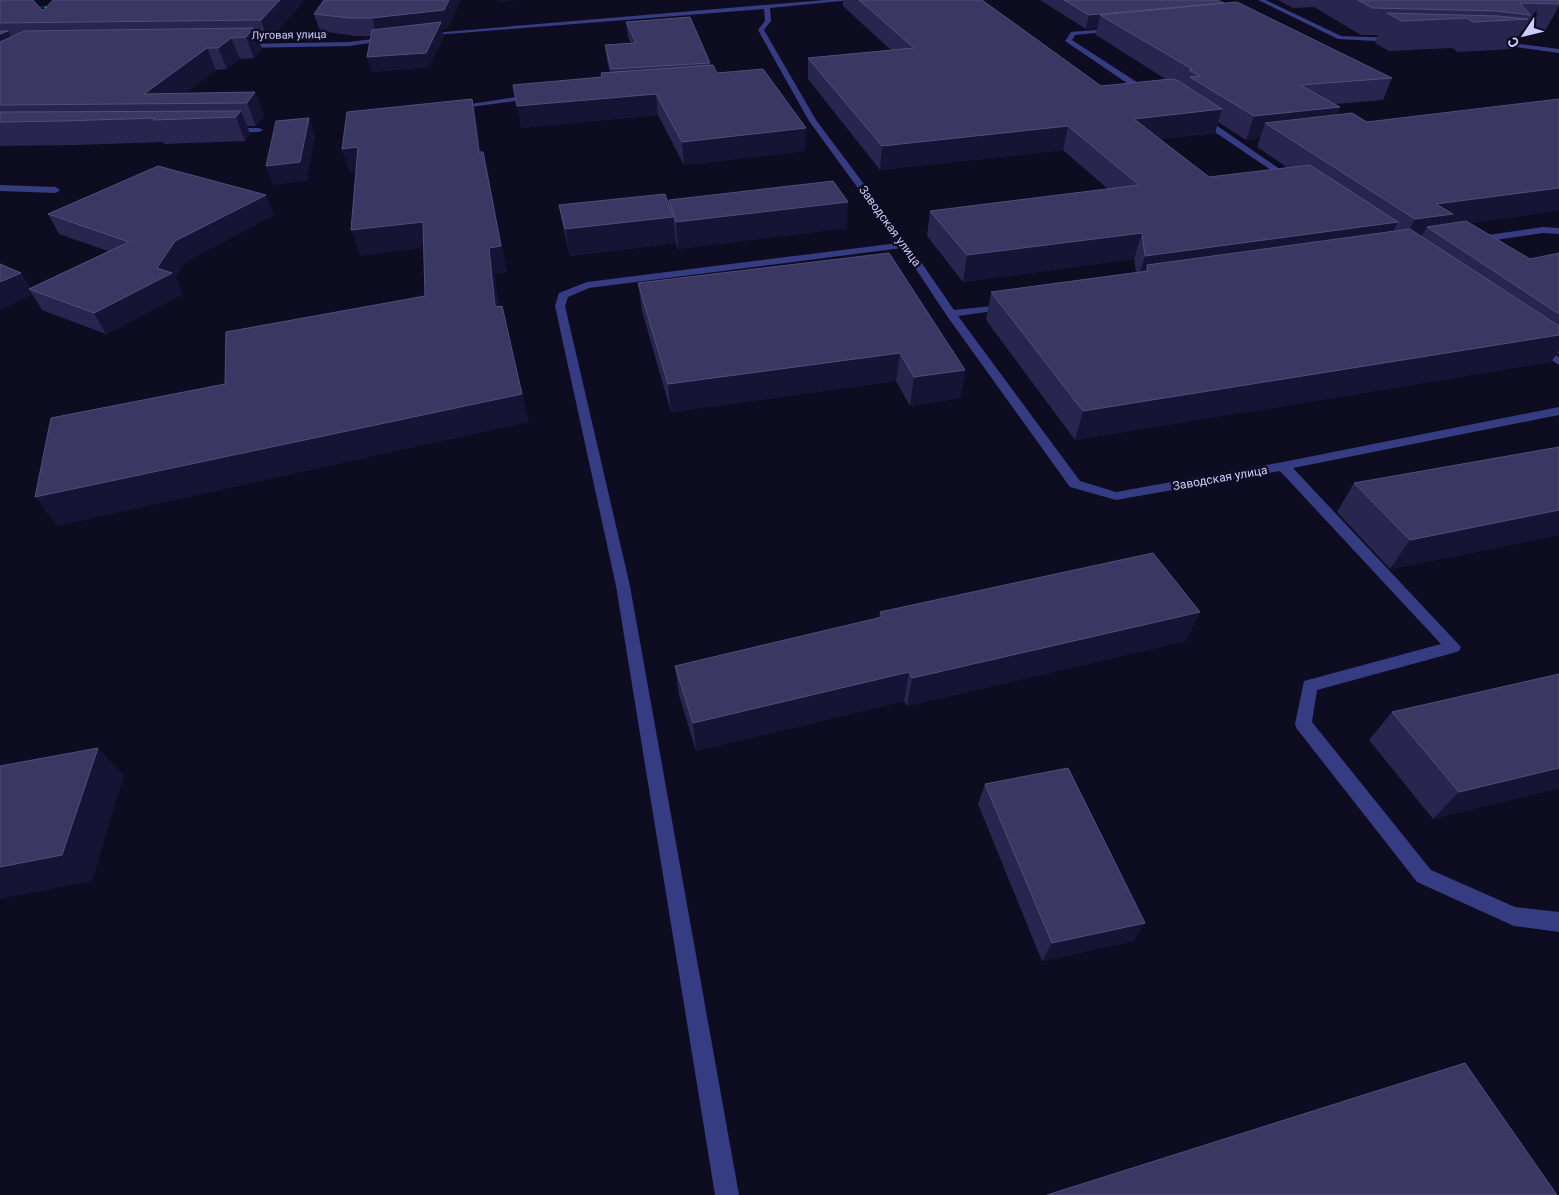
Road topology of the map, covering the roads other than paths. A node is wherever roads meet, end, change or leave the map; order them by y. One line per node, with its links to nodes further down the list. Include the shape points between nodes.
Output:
1 (848, 0): 3 (street)
2 (1261, 0): 7 (street, via 1340,38)
3 (767, 6): 5 (street); 24 (street, Заводская улица, via 768,21 762,30 782,78)
4 (1130, 28): 12 (street, via 1073,33 1068,40 1149,94)
5 (413, 35)
6 (395, 38): 9 (street, Луговая улица, via 338,44)
7 (1406, 40)
8 (1483, 42): 10 (street)
9 (230, 46)
10 (1559, 51)
11 (541, 95): 13 (street)
12 (1157, 95)
13 (449, 108)
14 (1195, 114): 18 (street)
15 (222, 130): 16 (street)
16 (259, 130)
17 (1258, 143): 18 (street)
18 (1238, 145): 19 (street)
19 (1303, 187)
20 (0, 188): 21 (street)
21 (56, 190)
22 (1559, 231): 23 (street, via 1543,230)
23 (1467, 241)
24 (905, 245): 26 (street, Заводская улица); 32 (street, via 587,285 563,295 560,306 623,586)
25 (1020, 304): 26 (street)
26 (951, 314): 30 (street, Заводская улица, via 1075,484 1116,496)
27 (1527, 339): 28 (street)
28 (1559, 362)
29 (1559, 411): 30 (street)
30 (1283, 466): 31 (street, Заводская улица, via 1454,647 1310,686 1303,724 1424,876 1514,916)
31 (1559, 922)
32 (727, 1195)

